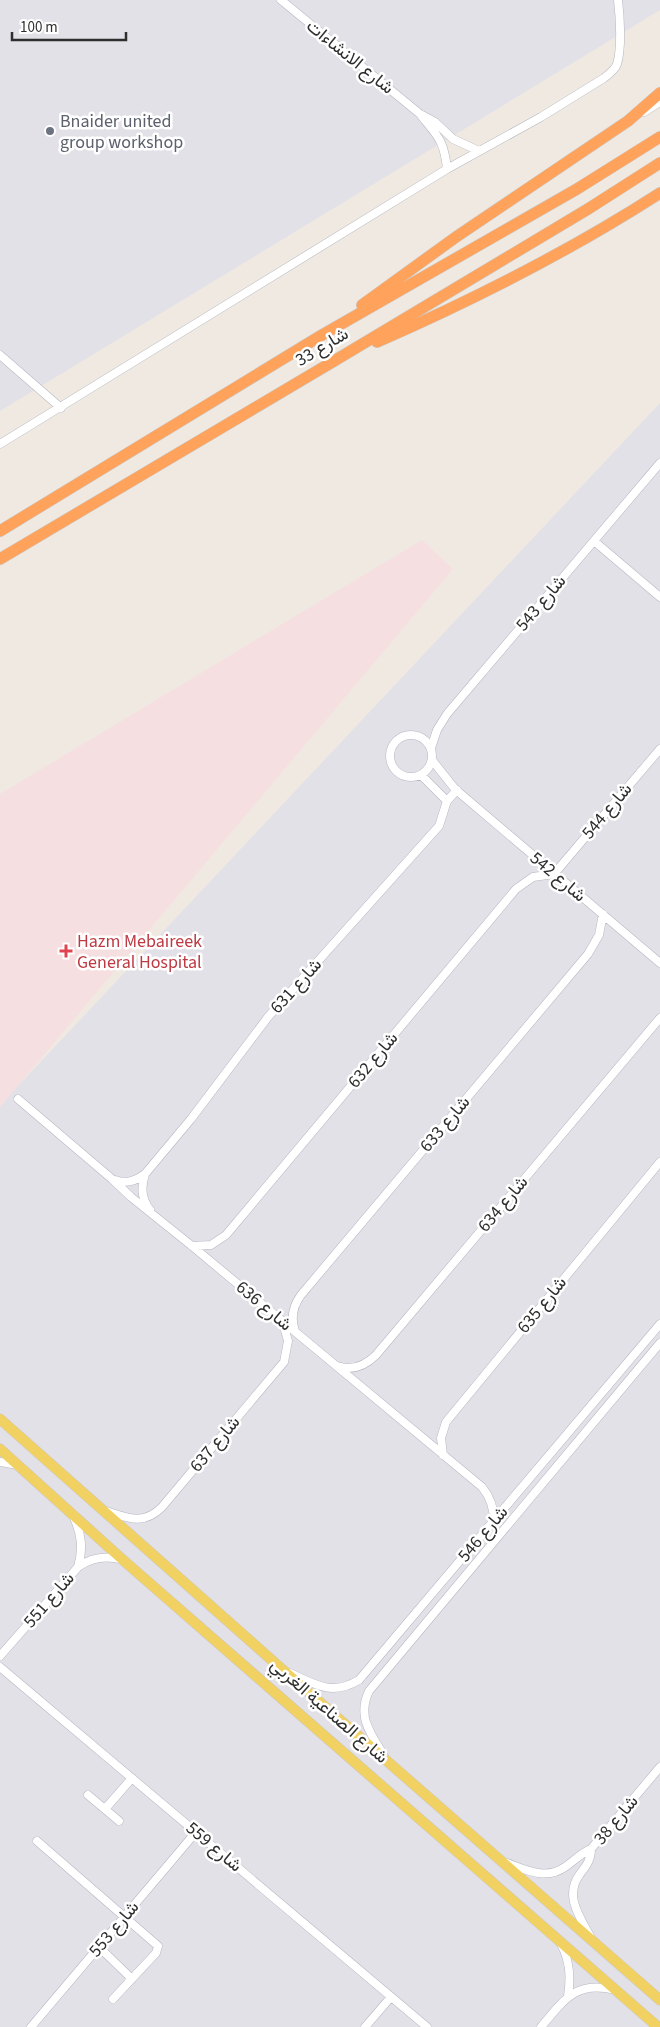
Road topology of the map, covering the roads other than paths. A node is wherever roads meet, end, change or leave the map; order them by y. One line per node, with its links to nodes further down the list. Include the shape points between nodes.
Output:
1 (281, 0): 5 (street, شارع الانشاءات)
2 (618, 0): 8 (street, via 618,55 612,72)
3 (660, 93): 6 (highway)
4 (660, 102): 6 (street)
5 (420, 114): 8 (street, شارع الانشاءات, via 435,122 453,139); 10 (street, شارع الانشاءات, via 443,145)
6 (628, 121): 12 (highway, via 441,247)
7 (660, 136): 12 (highway, شارع 33, via 577,189)
8 (479, 151): 10 (street)
9 (660, 163): 14 (highway, شارع 33)
10 (447, 169): 15 (street)
11 (660, 193): 14 (highway, via 608,227 535,267)
12 (322, 334): 18 (highway, شارع 33)
13 (0, 355): 15 (street)
14 (334, 361): 20 (highway, شارع 33)
15 (61, 408): 16 (street)
16 (0, 444)
17 (660, 463): 19 (street, شارع 543)
18 (0, 531)
19 (594, 541): 21 (street); 22 (street, شارع 543, via 447,714)
20 (0, 558)
21 (660, 596)
22 (431, 748): 24 (street); 25 (street, via 423,739 411,735 400,739 392,748 390,760 396,771 406,777)
23 (660, 749): 28 (street, شارع 544)
24 (432, 760): 25 (street, via 430,767); 26 (street, شارع 542)
25 (421, 775): 27 (street)
26 (457, 790): 27 (street); 28 (street, شارع 542)
27 (447, 801): 34 (street, شارع 631, via 439,826 268,1016 191,1119)
28 (554, 874): 29 (street, شارع 542); 37 (street, شارع 632, via 533,876 516,889 226,1235 211,1245)
29 (603, 914): 30 (street, شارع 542); 40 (street, شارع 633, via 599,935 588,954 301,1294 293,1309)
30 (660, 964)
31 (660, 1018): 42 (street, شارع 634, via 371,1360 350,1368)
32 (18, 1099): 35 (street, شارع 636)
33 (660, 1162): 45 (street, شارع 635, via 446,1422 441,1438)
34 (145, 1174): 35 (street, via 130,1182); 36 (street, via 142,1194)
35 (112, 1179): 36 (street, شارع 636)
36 (152, 1213): 37 (street, شارع 636)
37 (192, 1246): 38 (street, شارع 636)
38 (282, 1322): 40 (street, شارع 636); 48 (street, شارع 637, via 288,1341 284,1362 156,1514 138,1520)
39 (660, 1324): 50 (street, شارع 546)
40 (296, 1333): 42 (street, شارع 636)
41 (660, 1343): 56 (street, شارع 546, via 369,1691 364,1701 365,1722)
42 (335, 1365): 45 (street, شارع 636)
43 (0, 1419): 48 (main road, شارع الصناعية الغربي)
44 (0, 1449): 47 (main road, شارع الصناعية الغربي)
45 (443, 1455): 50 (street, شارع 636, via 487,1493 493,1506)
46 (0, 1462): 47 (street)
47 (18, 1465): 49 (main road, شارع الصناعية الغربي)
48 (102, 1509): 55 (main road, شارع الصناعية الغربي)
49 (71, 1512): 51 (main road, شارع الصناعية الغربي); 52 (street, شارع 551, via 82,1544)
50 (494, 1522): 55 (street, شارع 546, via 359,1680 339,1689 329,1689)
51 (123, 1560): 52 (street, شارع 551, via 95,1558); 67 (main road, شارع الصناعية الغربي)
52 (78, 1566): 53 (street, شارع 551)
53 (0, 1656)
54 (0, 1667): 58 (street, شارع 559)
55 (282, 1670): 56 (main road, شارع الصناعية الغربي)
56 (388, 1762): 65 (main road, شارع الصناعية الغربي)
57 (660, 1768): 64 (street, شارع 38)
58 (132, 1778): 60 (street); 62 (street, شارع 559)
59 (88, 1794): 60 (street)
60 (106, 1809): 61 (street)
61 (119, 1821)
62 (196, 1832): 66 (street, شارع 553); 72 (street, شارع 559)
63 (37, 1841): 66 (street)
64 (591, 1849): 65 (street, شارع 38, via 562,1870 547,1874 536,1874); 68 (street, شارع 38, via 589,1862 574,1885 572,1895 577,1913)
65 (501, 1861): 68 (main road, شارع الصناعية الغربي)
66 (125, 1916): 69 (street, شارع 553); 70 (street, via 158,1946 156,1953)
67 (557, 1939): 71 (main road, شارع الصناعية الغربي); 73 (street, via 569,1966)
68 (594, 1944): 75 (main road, شارع الصناعية الغربي)
69 (99, 1947): 70 (street); 76 (street, شارع 553)
70 (132, 1979): 74 (street)
71 (616, 1990): 73 (street, via 587,1988); 80 (main road, شارع الصناعية الغربي)
72 (391, 1996): 77 (street); 78 (street, شارع 559)
73 (568, 1996): 79 (street)
74 (113, 1999)
75 (660, 2000)
76 (32, 2027)
77 (365, 2027)
78 (427, 2027)
79 (541, 2027)
80 (658, 2027)

